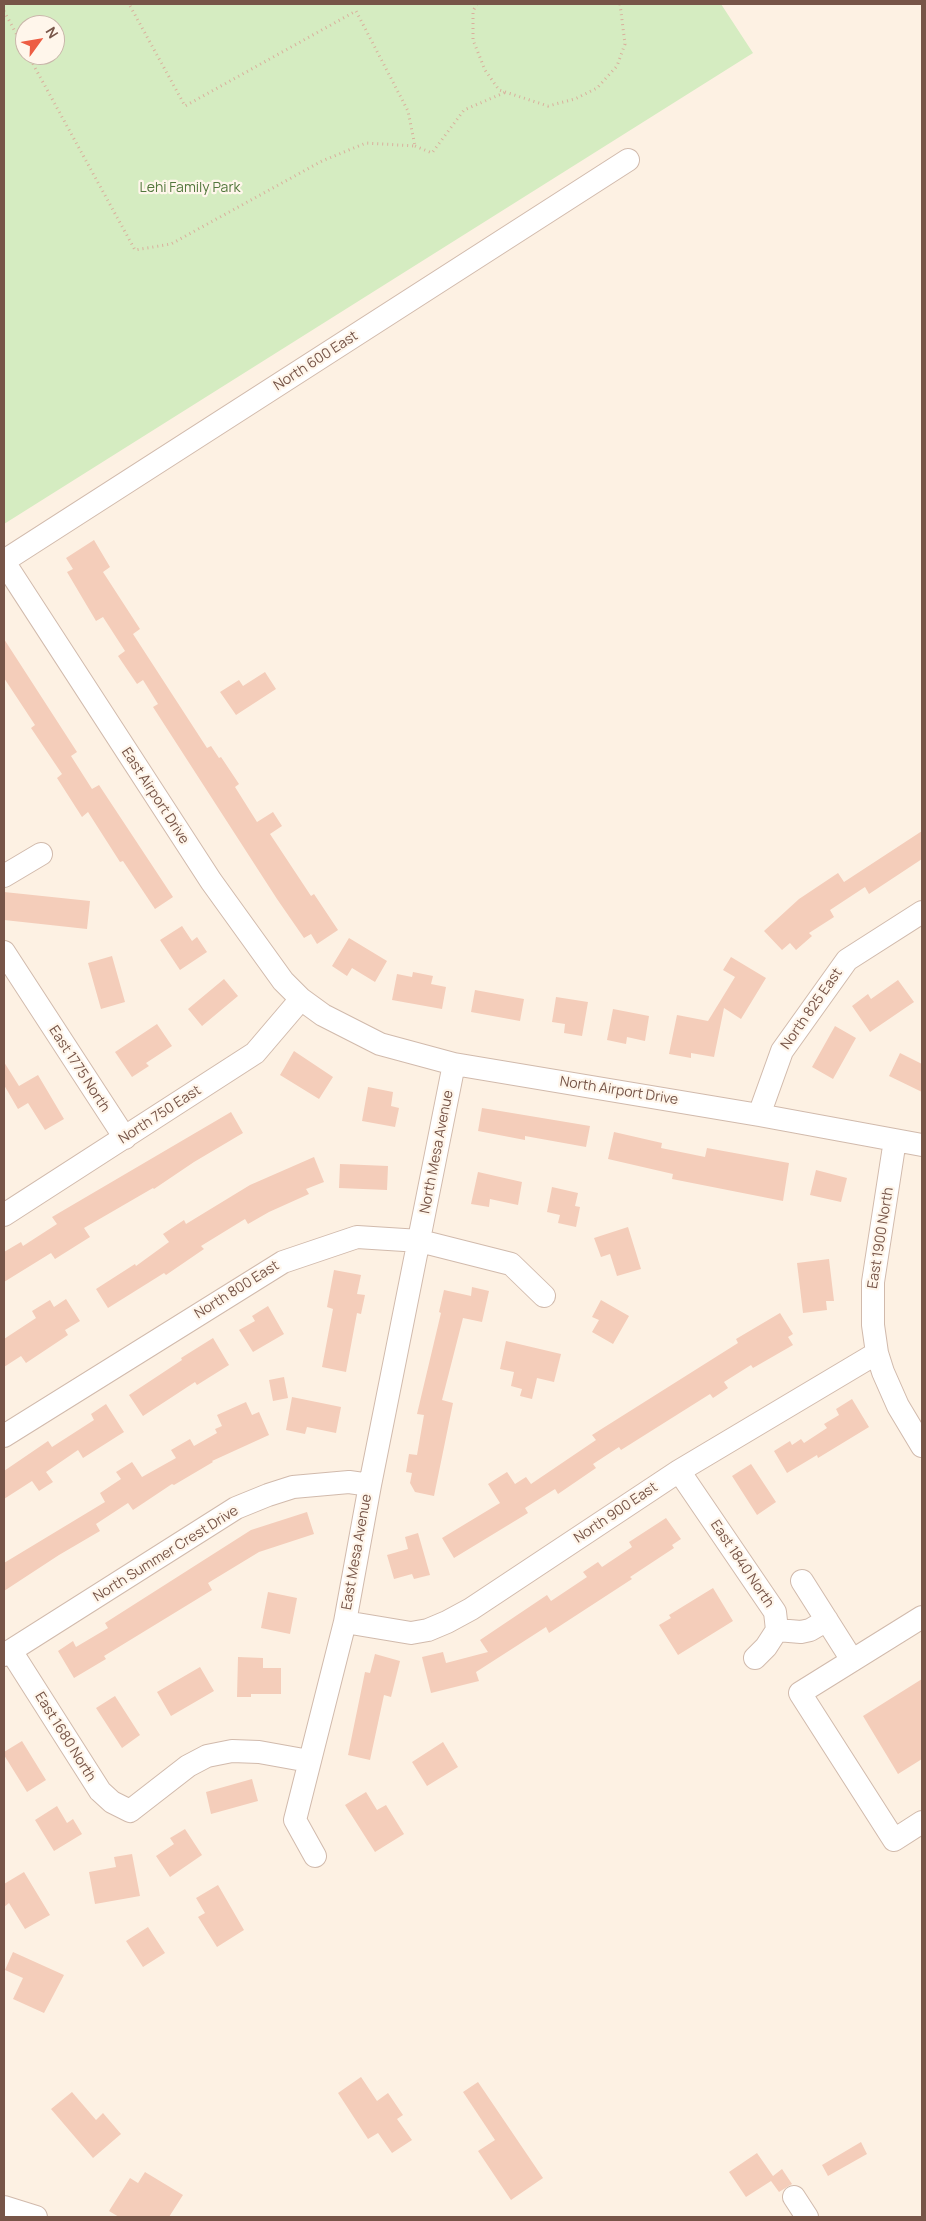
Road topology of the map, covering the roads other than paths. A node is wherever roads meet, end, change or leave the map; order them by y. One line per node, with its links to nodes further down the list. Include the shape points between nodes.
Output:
1 (628, 160): 2 (street, North 600 East)
2 (4, 562): 7 (street, East Airport Drive, via 211,881 283,981)
3 (41, 854): 4 (street)
4 (4, 876)
5 (922, 912): 10 (street, North 825 East, via 847,960 782,1051)
6 (4, 952): 11 (street, East 1775 North)
7 (301, 999): 8 (street, East Airport Drive); 11 (street, North 750 East, via 255,1053)
8 (323, 1015): 9 (street, North Airport Drive, via 380,1044)
9 (454, 1064): 10 (street, North Airport Drive); 15 (street, North Mesa Avenue)
10 (759, 1114): 12 (street, North Airport Drive)
11 (125, 1138): 14 (street, North 750 East)
12 (895, 1140): 13 (street, North Airport Drive); 17 (street, East 1900 North, via 873,1282)
13 (922, 1145)
14 (4, 1215)
15 (420, 1241): 16 (street, North 800 East, via 511,1264); 18 (street, North 800 East, via 357,1237 283,1262); 21 (street, East Mesa Avenue)
16 (544, 1296)
17 (877, 1354): 19 (street, East 1900 North, via 898,1406); 20 (street, North 900 East)
18 (4, 1436)
19 (922, 1446)
20 (678, 1472): 25 (street, North 900 East, via 447,1622 411,1633); 26 (street, East 1840 North, via 775,1612)
21 (370, 1485): 25 (street, East Mesa Avenue); 27 (street, North Summer Crest Drive, via 348,1482 293,1487 236,1508)
22 (802, 1581): 24 (street)
23 (922, 1617): 29 (street)
24 (827, 1620): 26 (street, via 801,1632); 29 (street)
25 (345, 1622): 30 (street, East Mesa Avenue)
26 (777, 1630): 28 (street)
27 (8, 1653): 30 (street, East 1680 North, via 100,1791 130,1811 188,1766 207,1756 232,1751 259,1752)
28 (755, 1658)
29 (852, 1660): 31 (street, via 800,1692 894,1840)
30 (309, 1761): 32 (street, East Mesa Avenue, via 295,1820)
31 (922, 1822)
32 (315, 1856)
33 (794, 2197): 36 (street)
34 (4, 2206): 35 (street)
35 (36, 2217)
36 (807, 2217)

